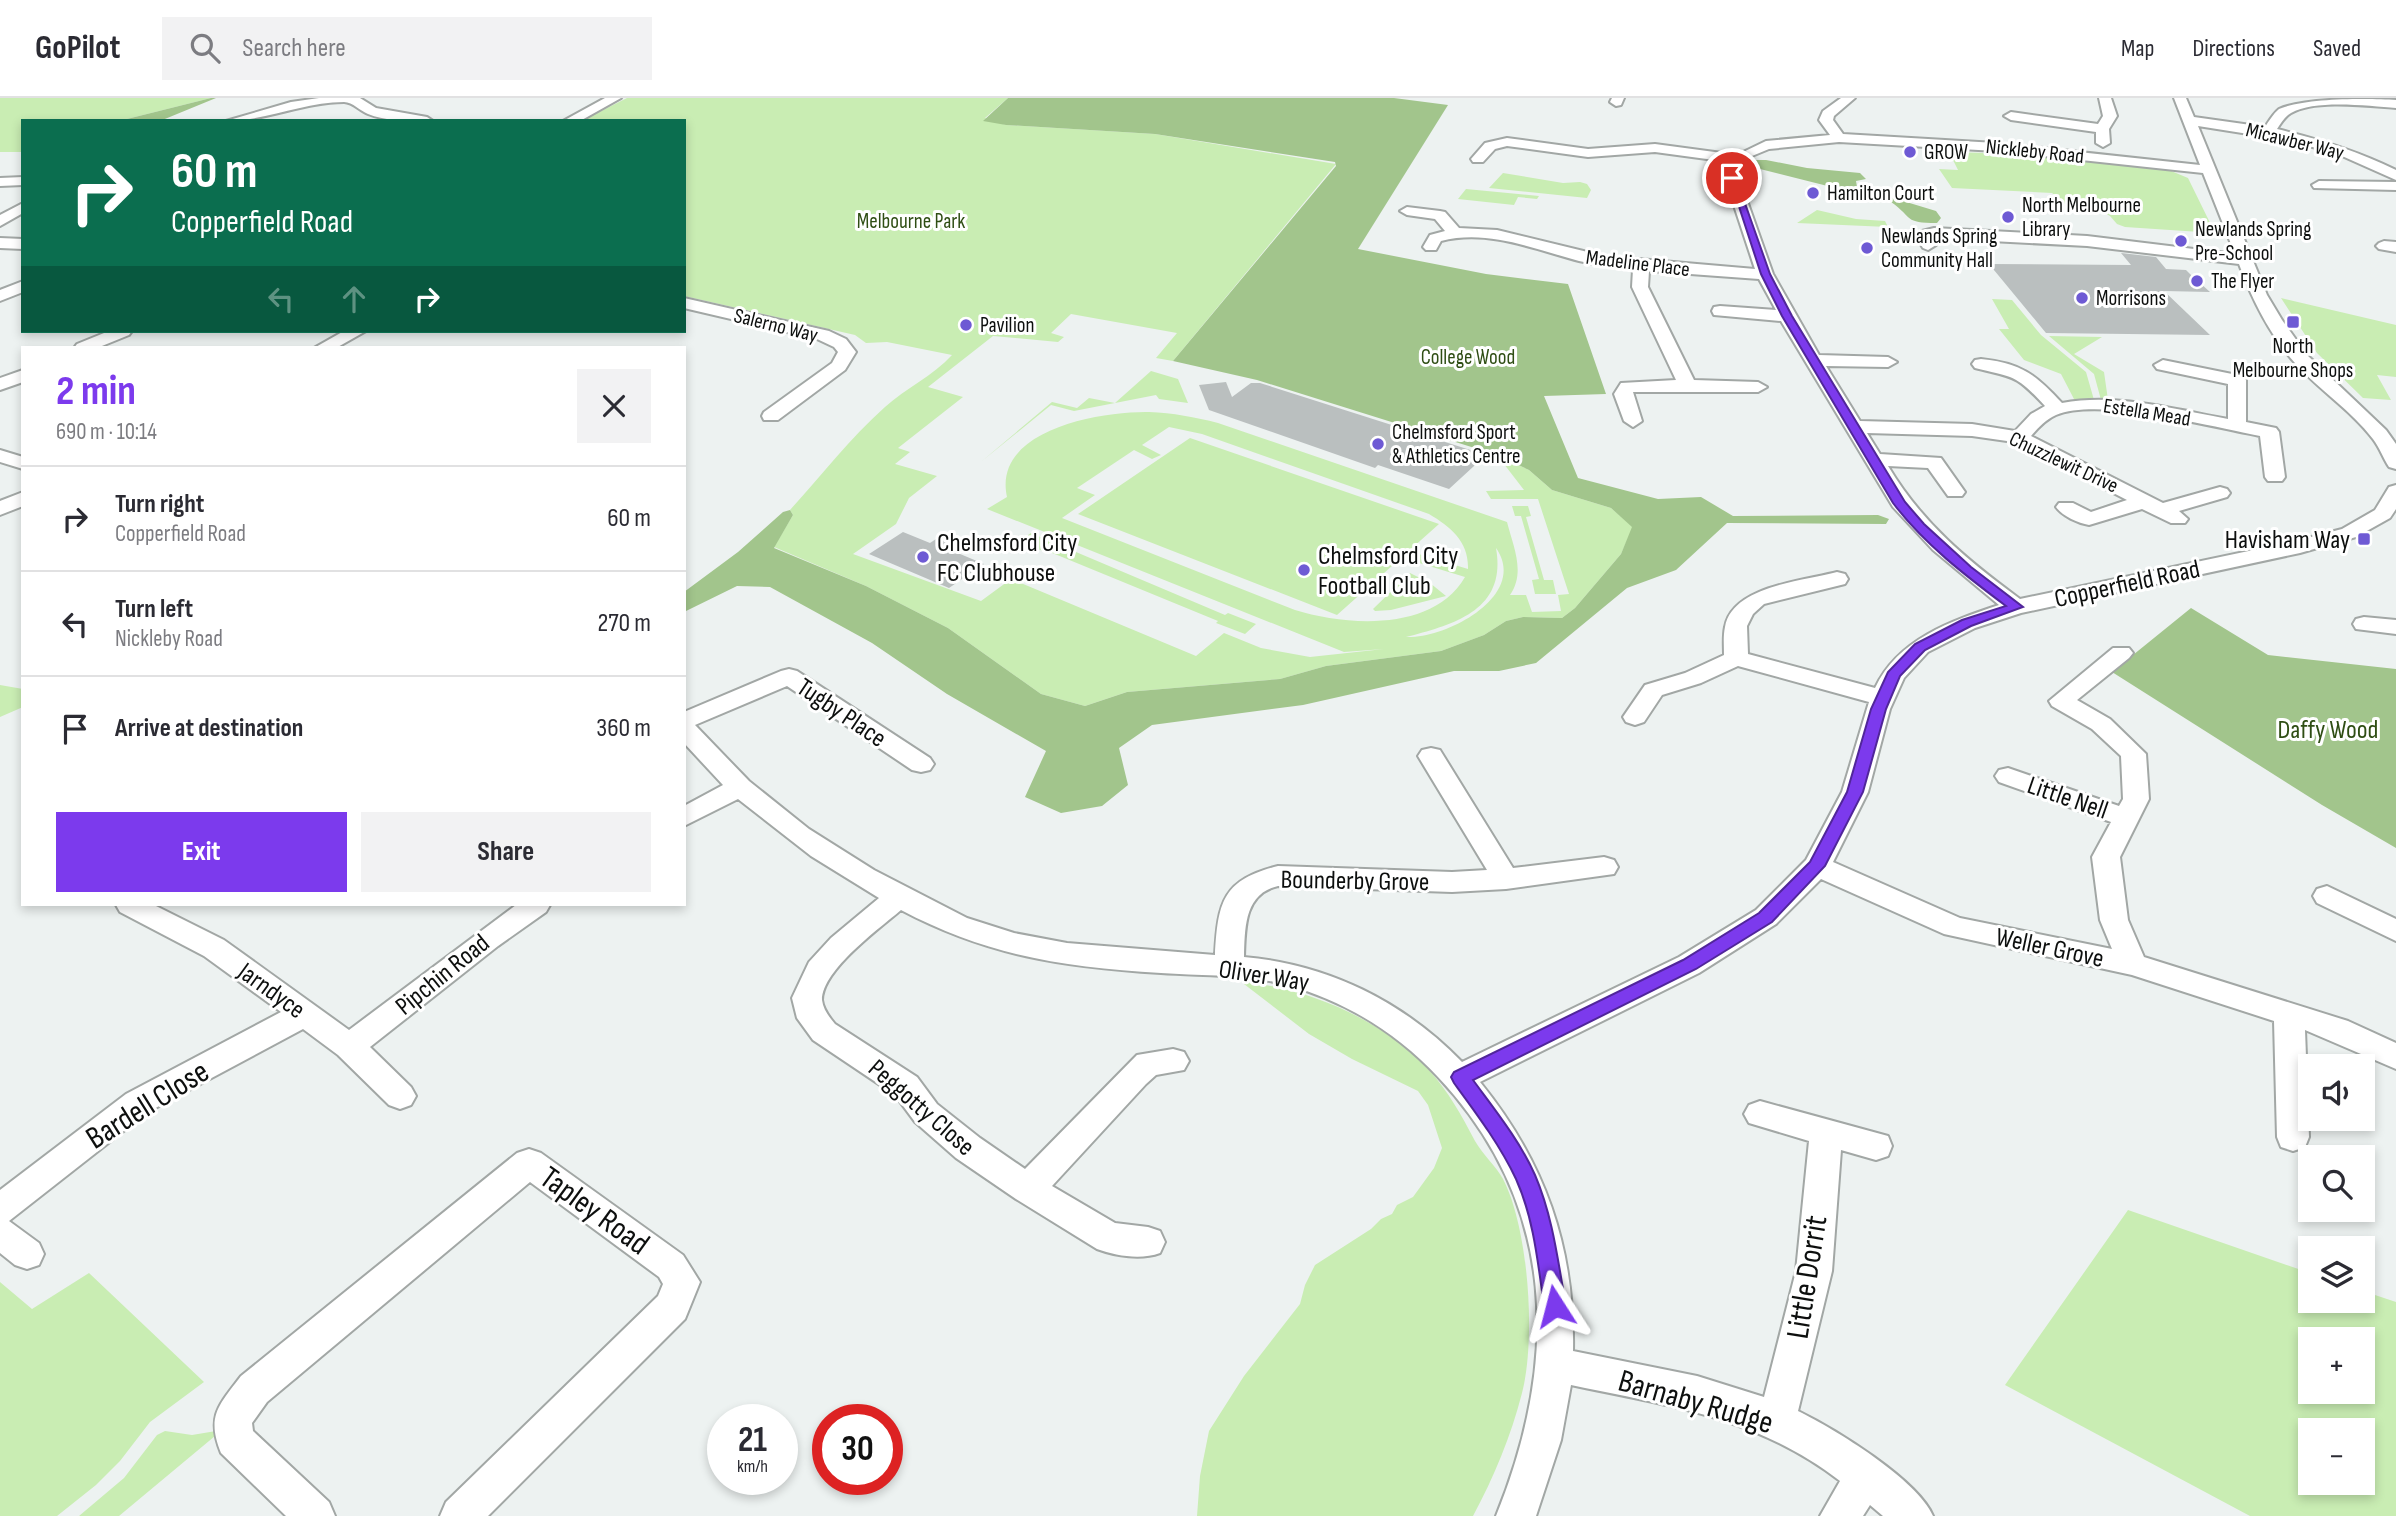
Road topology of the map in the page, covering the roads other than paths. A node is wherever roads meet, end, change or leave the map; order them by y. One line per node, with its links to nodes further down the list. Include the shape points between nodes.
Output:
1 (344, 98): 11 (street)
2 (351, 98): 12 (street, via 372,111)
3 (615, 98): 13 (street)
4 (2105, 98): 15 (street, via 2110,116)
5 (2180, 98): 14 (street)
6 (2287, 98): 9 (street)
7 (1843, 99): 17 (street, via 1826,120)
8 (2387, 102): 9 (street)
9 (2305, 106): 16 (street, via 2287,110)
10 (2011, 116): 15 (street)
11 (239, 119)
12 (417, 119)
13 (573, 119)
14 (2191, 121): 16 (street, Micawber Way); 25 (street)
15 (2102, 129): 21 (street)
16 (2269, 131): 20 (street, Micawber Way)
17 (1839, 138): 21 (street, Nickleby Road); 23 (street, Nickleby Road, via 1766,145)
18 (1588, 153): 22 (street, via 1507,142 1490,146); 23 (street, via 1655,148); 24 (street)
19 (2383, 154): 20 (street)
20 (2357, 157): 26 (street, Micawber Way)
21 (2107, 158): 25 (street, Nickleby Road)
22 (1478, 159)
23 (1738, 159): 41 (street, via 1732,178)
24 (1588, 169)
25 (2211, 170): 39 (street)
26 (2396, 176)
27 (21, 181): 28 (street)
28 (0, 182)
29 (2319, 185): 30 (street)
30 (2396, 186)
31 (21, 208): 33 (street)
32 (1406, 211): 34 (street, Madeline Place, via 1440,215)
33 (0, 221)
34 (1453, 230): 38 (street, via 1435,238); 40 (street, Madeline Place, via 1515,233 1583,258)
35 (0, 243): 36 (street)
36 (21, 244)
37 (1928, 246): 39 (street, via 1923,235 1934,233 2087,241)
38 (1431, 247)
39 (2246, 260): 68 (street, via 2259,295 2283,336 2376,430)
40 (1641, 265): 41 (street, Madeline Place); 57 (street, via 1640,288)
41 (1765, 274): 46 (street)
42 (21, 287): 43 (street)
43 (0, 296)
44 (686, 303): 60 (street, Salerno Way, via 823,335 847,352 839,366)
45 (1720, 311): 46 (street)
46 (1787, 316): 51 (street)
47 (118, 333): 49 (street)
48 (353, 333): 50 (street)
49 (88, 346)
50 (327, 346)
51 (1813, 360): 52 (street); 62 (street)
52 (1888, 362)
53 (1981, 364): 59 (street, via 2021,372)
54 (2163, 365): 63 (street, Estella Mead, via 2236,380)
55 (21, 376): 56 (street)
56 (0, 385)
57 (1688, 385): 58 (street); 61 (street, via 1627,387 1623,394)
58 (1758, 387)
59 (2057, 408): 63 (street, Estella Mead, via 2114,405); 64 (street, Estella Mead, via 2038,418)
60 (771, 416)
61 (1633, 421)
62 (1854, 427): 64 (street, Chuzzlewit Drive, via 1979,430); 66 (street)
63 (2237, 427): 69 (street, Estella Mead, via 2269,432)
64 (2019, 437): 76 (street, Chuzzlewit Drive)
65 (0, 456): 67 (street)
66 (1874, 460): 71 (street, via 1934,462); 78 (street, via 1919,526)
67 (21, 462)
68 (2396, 463)
69 (2275, 477)
70 (2396, 491): 78 (street, Copperfield Road, via 2389,507 2375,520 2326,541)
71 (1955, 492)
72 (2220, 493): 76 (street, Chuzzlewit Drive)
73 (21, 499): 75 (street)
74 (2066, 508): 76 (street, Chuzzlewit Drive, via 2089,519)
75 (0, 509)
76 (2162, 510)
77 (1837, 579): 82 (street, via 1756,598 1736,626)
78 (2016, 607): 83 (street, Copperfield Road, via 1966,623 1920,647 1893,675)
79 (2364, 624): 80 (street)
80 (2396, 627)
81 (2121, 653): 92 (street, Little Nell, via 2061,701 2101,724 2133,754 2136,799)
82 (1735, 658): 83 (street); 84 (street, via 1653,690)
83 (1883, 698): 93 (street, Copperfield Road, via 1855,792)
84 (1635, 717)
85 (686, 721): 88 (street, Tugby Place, via 789,676)
86 (686, 730): 90 (street, Oliver Way)
87 (1431, 755): 95 (street)
88 (921, 764)
89 (2008, 776): 92 (street, Little Nell)
90 (740, 787): 91 (street); 96 (street, Oliver Way, via 808,841)
91 (686, 816)
92 (2127, 818): 101 (street, Little Nell, via 2106,857 2114,920)
93 (1817, 866): 101 (street, Weller Grove, via 1954,927); 108 (street, Copperfield Road, via 1766,917 1689,965)
94 (1604, 867): 95 (street, Bounderby Grove)
95 (1506, 879): 102 (street, Bounderby Grove, via 1452,882 1278,876 1255,883 1237,906)
96 (899, 896): 102 (street, Oliver Way, via 985,936 1035,949); 114 (street, Peggotty Close, via 819,970 807,998 812,1018 824,1032 906,1086 926,1113 968,1148)
97 (2327, 896): 100 (street)
98 (132, 906): 103 (street, Jarndyce, via 214,947)
99 (534, 906): 105 (street, Pipchin Road, via 490,934)
100 (2396, 931)
101 (2133, 964): 104 (street, Weller Grove)
102 (1229, 967): 108 (street, Oliver Way, via 1282,973 1332,988 1422,1040)
103 (304, 1014): 105 (street, Jarndyce); 115 (street, Bardell Close, via 137,1103)
104 (2289, 1014): 106 (street, Weller Grove, via 2337,1029); 112 (street)
105 (349, 1046): 109 (street, Jarndyce)
106 (2396, 1057)
107 (1172, 1061): 114 (street, via 1148,1064)
108 (1461, 1077): 117 (street, Oliver Way, via 1525,1177 1543,1231 1555,1306)
109 (400, 1096)
110 (1760, 1114): 111 (street)
111 (1826, 1132): 113 (street); 118 (street, Little Dorrit, via 1814,1270)
112 (2293, 1136)
113 (1876, 1146)
114 (1028, 1189): 116 (street, Peggotty Close, via 1110,1238)
115 (0, 1210)
116 (1148, 1242)
117 (1554, 1364): 118 (street, Barnaby Rudge, via 1719,1401); 122 (street, Oliver Way, via 1544,1435)
118 (1777, 1421): 119 (street, Barnaby Rudge)
119 (1866, 1476): 123 (street); 124 (street, Barnaby Rudge)
120 (315, 1516): 121 (street, Tapley Road, via 235,1440 232,1419 254,1390 529,1163 671,1266 682,1282 671,1307)
121 (460, 1516)
122 (1516, 1516)
123 (1840, 1516)
124 (1913, 1516)

